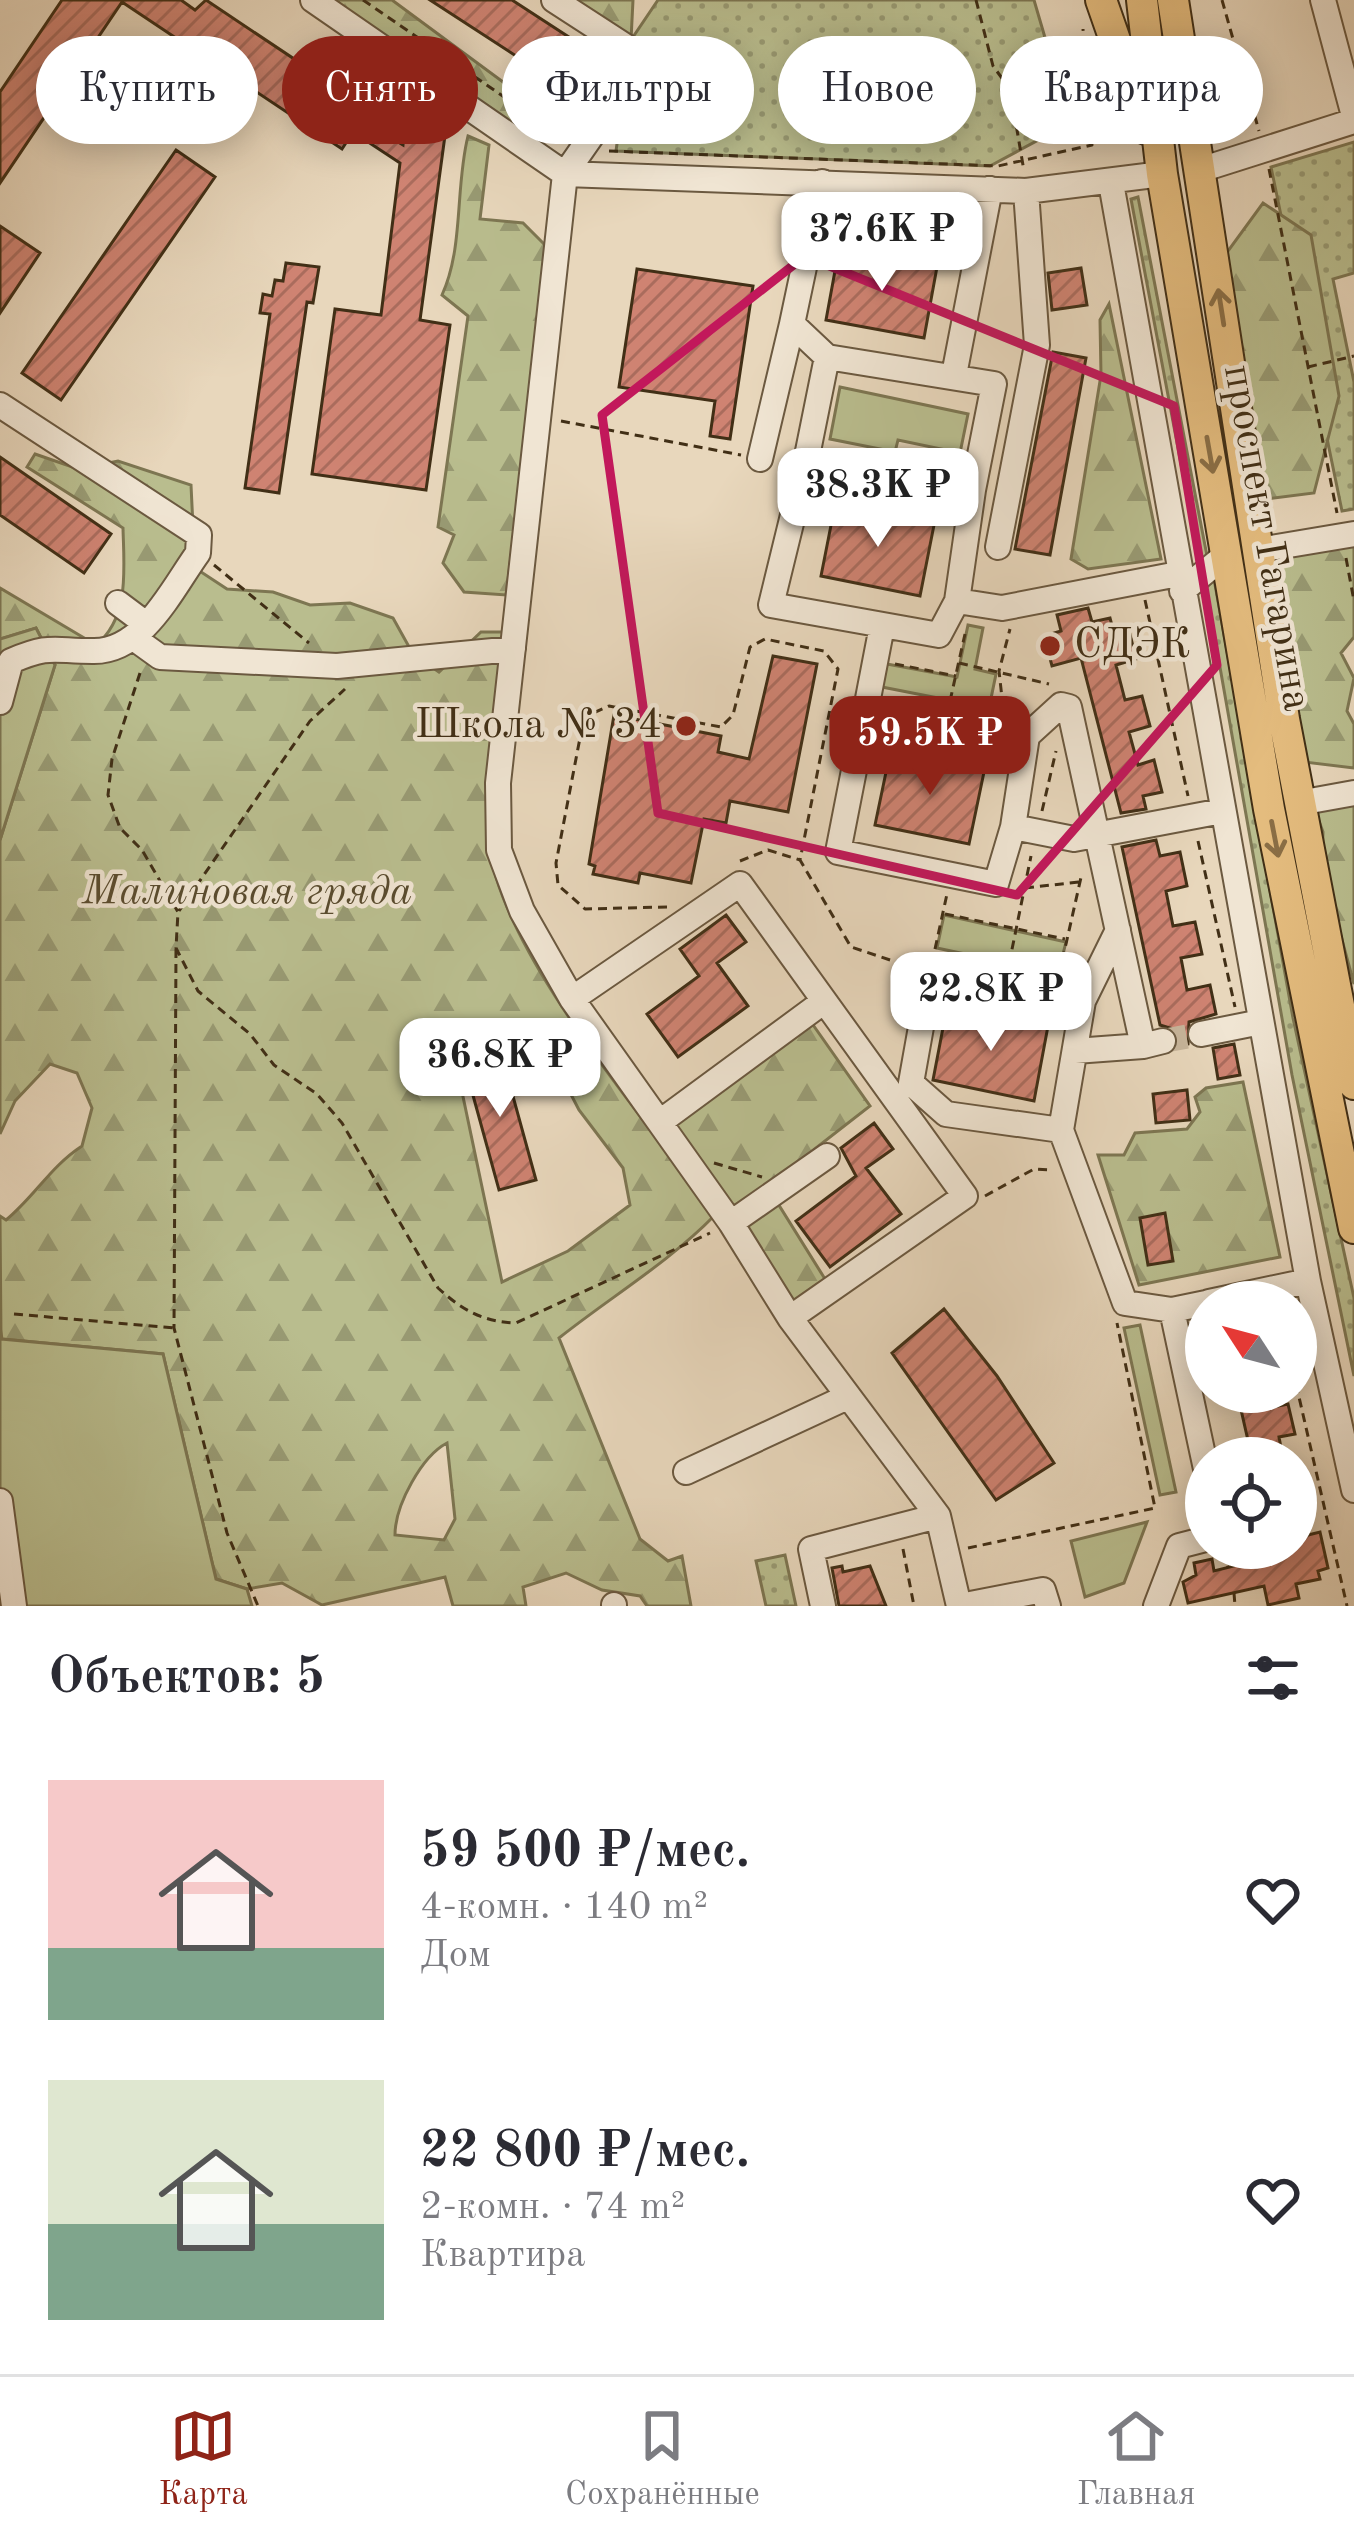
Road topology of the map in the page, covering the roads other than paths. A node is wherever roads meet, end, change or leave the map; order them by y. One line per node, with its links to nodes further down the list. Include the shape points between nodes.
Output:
1 (313, 0): 10 (street)
2 (554, 0): 10 (street, via 645,59)
3 (1142, 0): 9 (main road, проспект Гагарина)
4 (1173, 0): 8 (main road, проспект Гагарина)
5 (1323, 0): 7 (street)
6 (1102, 5): 9 (main road)
7 (1354, 118): 8 (street)
8 (1200, 170): 24 (main road, проспект Гагарина, one-way to 8)
9 (1162, 174): 12 (street); 25 (main road, проспект Гагарина, one-way to 25)
10 (565, 175): 11 (street); 31 (street)
11 (822, 182): 13 (street); 15 (street)
12 (1111, 183): 14 (street); 26 (street)
13 (990, 189): 14 (street); 17 (street)
14 (1026, 191): 23 (street, via 1037,345)
15 (792, 325): 16 (street); 19 (street)
16 (826, 357): 17 (street); 20 (street)
17 (954, 375): 21 (street, via 994,384)
18 (0, 405): 30 (street, via 199,536 199,553)
19 (760, 459)
20 (805, 466): 21 (street); 29 (street, via 771,605)
21 (973, 490): 27 (street)
22 (1348, 535): 24 (street)
23 (998, 547)
24 (1258, 550): 36 (main road, проспект Гагарина)
25 (1227, 554): 26 (street); 54 (main road, проспект Гагарина, one-way to 54)
26 (1180, 583): 27 (street, via 1140,581 1002,608); 37 (street)
27 (964, 602): 29 (street, via 939,635)
28 (118, 603): 30 (street)
29 (882, 626): 33 (street)
30 (143, 637): 31 (street, via 160,656 337,666); 32 (street, via 98,652 46,646 11,661)
31 (513, 649): 41 (street, via 499,850)
32 (0, 702)
33 (866, 709): 34 (street); 38 (street, via 838,852 996,884)
34 (1027, 736): 38 (street); 39 (street, via 1060,705 1071,711)
35 (1354, 793): 36 (street)
36 (1299, 802): 47 (main road, проспект Гагарина)
37 (1222, 811): 39 (street); 44 (street)
38 (1013, 826): 39 (street)
39 (1092, 836): 40 (street)
40 (1118, 930): 42 (street); 46 (street, via 1153,1043)
41 (572, 999): 43 (street, via 740,884); 49 (street)
42 (1083, 1001): 46 (street); 48 (street, via 931,971 910,1083)
43 (824, 1002): 49 (street); 51 (street)
44 (1250, 1024): 45 (street); 55 (street)
45 (1201, 1034)
46 (1075, 1051): 50 (street)
47 (1354, 1084)
48 (946, 1114): 50 (street); 51 (street)
49 (660, 1122): 53 (street)
50 (1061, 1130): 57 (street, via 1125,1303)
51 (933, 1152): 58 (street, via 965,1196)
52 (827, 1156): 53 (street)
53 (731, 1222): 58 (street)
54 (1354, 1228)
55 (1308, 1281)
56 (1185, 1307): 57 (street)
57 (1172, 1310): 61 (street)
58 (790, 1318): 60 (street)
59 (1317, 1322): 63 (street)
60 (844, 1398): 62 (street); 65 (street)
61 (1199, 1437)
62 (686, 1472)
63 (1354, 1490)
64 (0, 1501): 67 (street)
65 (938, 1516): 68 (street, via 811,1550); 69 (street)
66 (1185, 1544): 71 (street)
67 (14, 1606)
68 (823, 1606)
69 (960, 1606): 70 (street, via 1043,1590)
70 (1048, 1606)
71 (1156, 1606)

